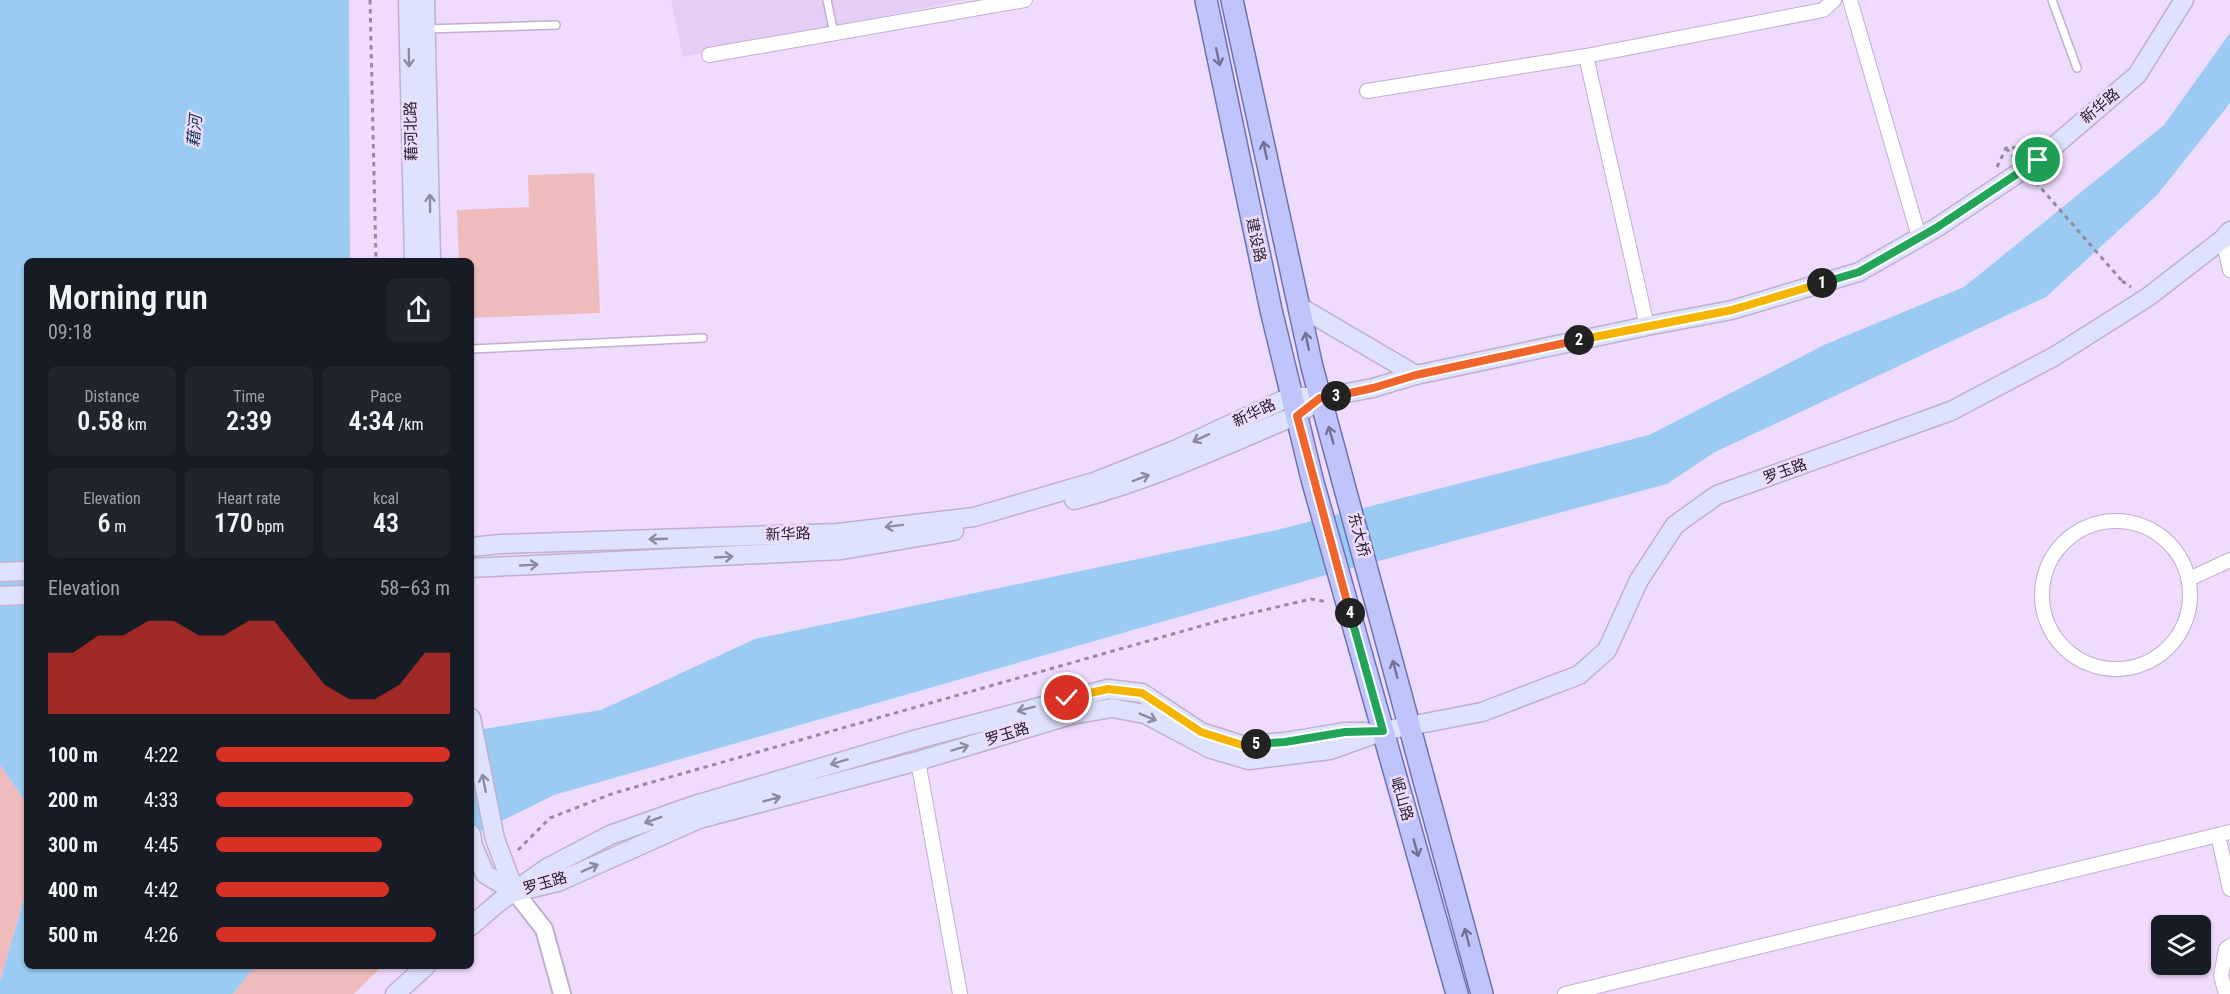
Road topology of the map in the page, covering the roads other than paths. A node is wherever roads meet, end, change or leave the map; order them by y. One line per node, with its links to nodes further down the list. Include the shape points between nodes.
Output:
1 (408, 0): 20 (main road, 藉河北路, one-way to 20)
2 (425, 0): 12 (main road, 藉河北路)
3 (827, 0): 13 (lane)
4 (1025, 0): 13 (street)
5 (1206, 0): 29 (main road, 建设路, one-way to 29)
6 (1232, 0): 23 (main road, 建设路, one-way to 6)
7 (1834, 0): 15 (street, via 1823,10)
8 (1850, 0): 19 (street)
9 (2052, 0): 16 (lane)
10 (2184, 0): 19 (main road, 新华路, via 2137,75 2038,160)
11 (556, 26): 12 (lane)
12 (426, 29): 21 (main road, 藉河北路, one-way to 12)
13 (834, 33): 14 (street)
14 (709, 55)
15 (1586, 56): 17 (street); 24 (street)
16 (2077, 68)
17 (1367, 91)
18 (2226, 235): 22 (street); 41 (main road, 罗玉路, via 2148,297 2055,356 1951,411 1717,495 1675,525 1639,580 1607,650 1579,675 1482,712)
19 (1919, 237): 24 (main road, 新华路, via 1859,272 1732,310)
20 (414, 258)
21 (431, 258)
22 (2230, 270)
23 (1300, 307): 27 (main road); 28 (main road, 建设路, one-way to 23)
24 (1647, 326): 27 (main road, 新华路)
25 (703, 338): 26 (lane)
26 (474, 349)
27 (1416, 375): 28 (main road, 新华路)
28 (1320, 398): 29 (main road, 新华路); 30 (main road, 建设路, one-way to 28)
29 (1294, 406): 31 (main road, 建设路); 32 (main road, 新华路, one-way to 32, via 1094,482 974,517 838,533); 34 (main road, 新华路, one-way to 29, via 842,550 972,528 1102,493 1183,463)
30 (1343, 473): 41 (main road, 东大桥, one-way to 30)
31 (1312, 478): 40 (main road, 东大桥)
32 (474, 547)
33 (2230, 560): 37 (street)
34 (474, 568)
35 (24, 571): 36 (main road)
36 (0, 572)
37 (2189, 579): 37 (street, via 2180,557 2165,539 2145,527 2122,521 2099,523 2077,532 2060,547 2048,567 2042,590 2044,614 2055,637 2072,656 2096,667 2121,670 2146,664 2168,650 2183,629 2190,604)
38 (24, 595): 39 (main road)
39 (0, 596)
40 (1347, 605): 42 (main road, 岷山路)
41 (1410, 725): 42 (main road, 罗玉路); 56 (main road, 岷山路, one-way to 41)
42 (1383, 731): 44 (main road, 罗玉路, one-way to 42, via 1071,715 1112,708 1145,714 1210,749 1250,760 1330,750); 48 (main road, 罗玉路, one-way to 48, via 1242,745 1201,732 1142,693 1108,689 914,740 695,805 610,835 547,868); 55 (main road, 岷山路, one-way to 55)
43 (474, 732): 48 (main road, one-way to 43, via 495,839)
44 (918, 761): 48 (main road, 罗玉路, one-way to 44, via 558,882 699,819); 54 (street)
45 (2224, 833): 47 (street); 57 (street)
46 (474, 845): 48 (main road, via 485,874)
47 (2230, 889)
48 (515, 892): 49 (main road); 53 (street, via 544,929)
49 (474, 923)
50 (2230, 946): 58 (street, via 2221,976)
51 (423, 969): 52 (main road)
52 (395, 994)
53 (562, 994)
54 (960, 994)
55 (1457, 994)
56 (1482, 994)
57 (1565, 994)
58 (2226, 994)

